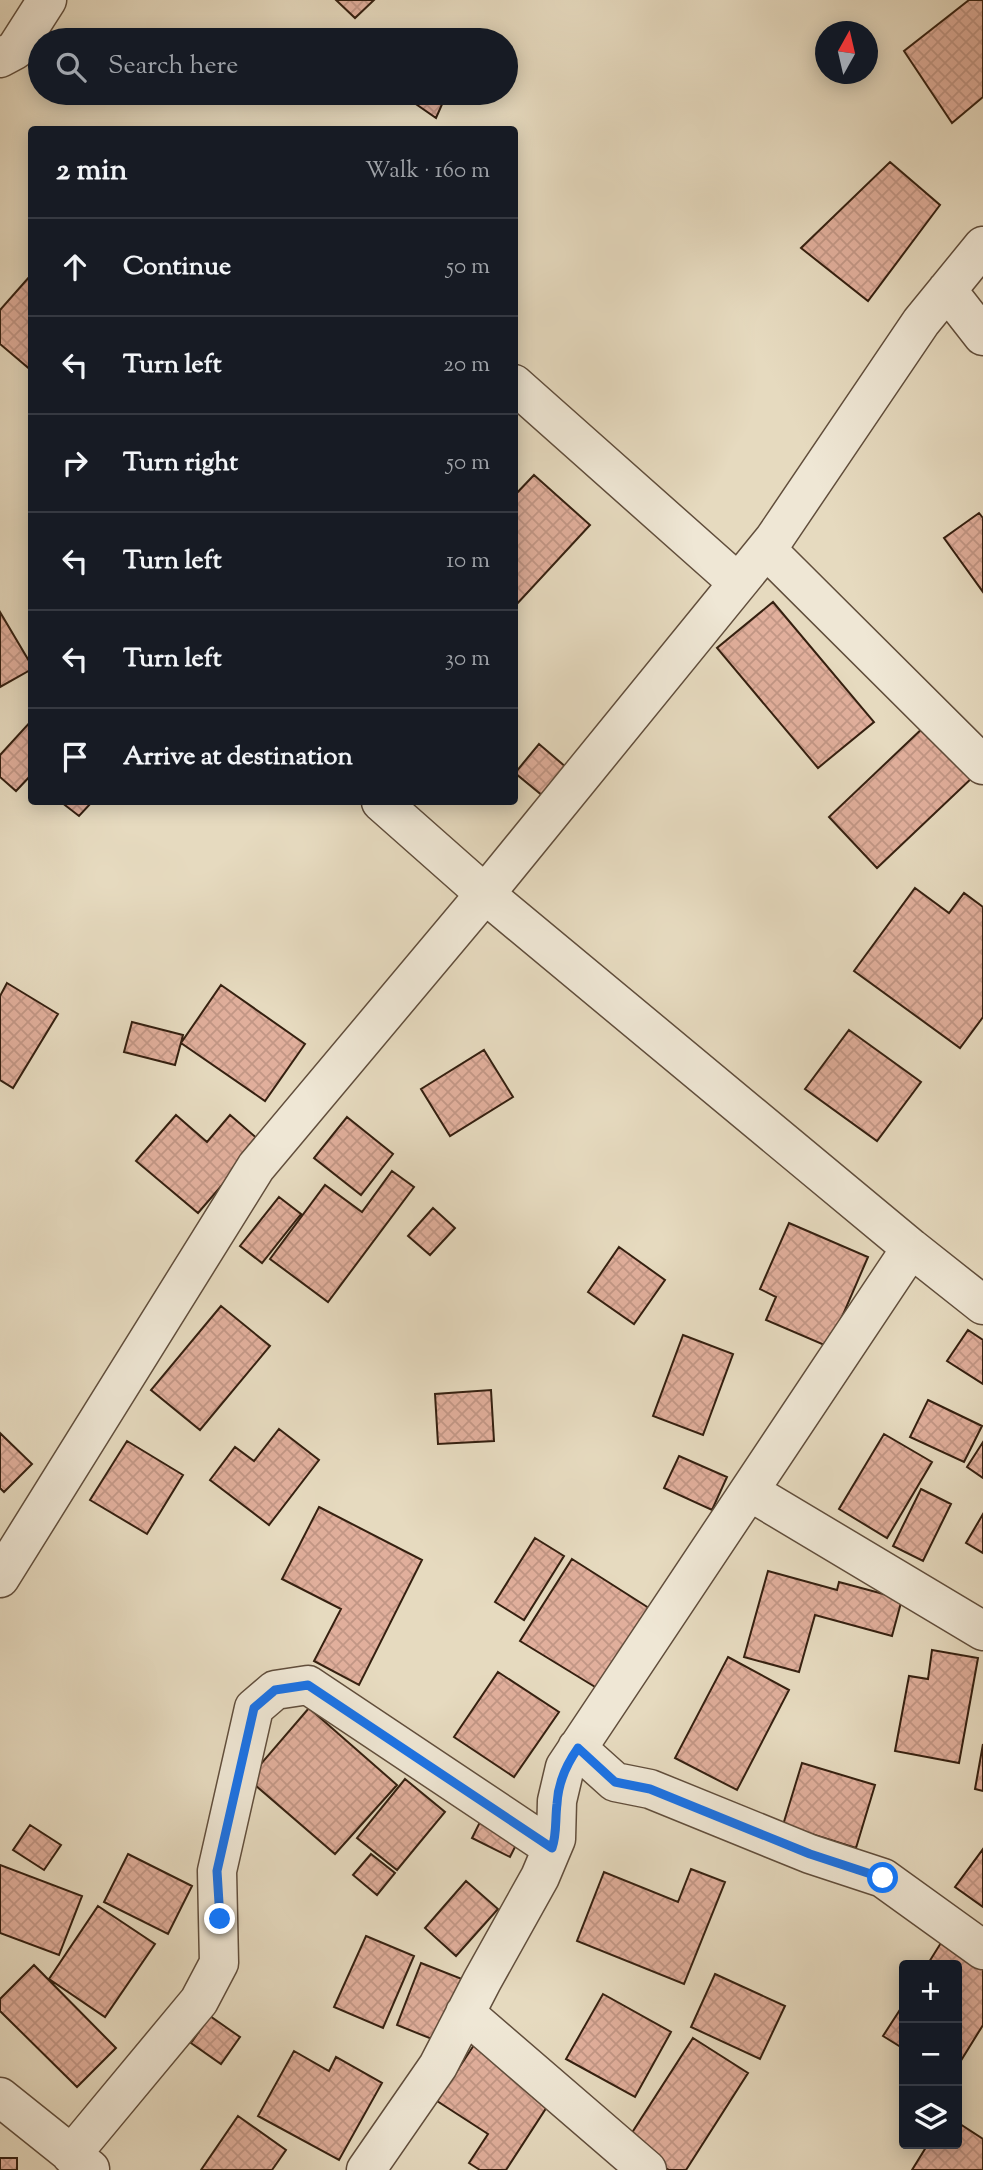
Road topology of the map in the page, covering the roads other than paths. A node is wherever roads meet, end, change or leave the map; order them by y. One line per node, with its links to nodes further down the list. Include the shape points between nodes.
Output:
1 (47, 0): 2 (street)
2 (29, 28)
3 (28, 30): 4 (street, via 15,50)
4 (0, 58)
5 (983, 246): 6 (street)
6 (947, 290): 7 (street); 9 (street)
7 (983, 336)
8 (518, 388): 10 (street)
9 (765, 549): 10 (street); 11 (street)
10 (738, 583): 13 (street)
11 (983, 765)
12 (384, 805): 13 (street)
13 (485, 894): 14 (street); 17 (street, via 256,1167)
14 (911, 1248): 15 (street); 16 (street)
15 (983, 1305)
16 (749, 1491): 18 (street); 19 (street)
17 (0, 1578)
18 (983, 1631)
19 (578, 1748): 20 (street, via 565,1767); 21 (street, via 615,1782 650,1789 810,1854 883,1878)
20 (552, 1848): 22 (street); 24 (street, via 308,1685 275,1690 254,1708 217,1871 219,1963 199,2001)
21 (983, 1950)
22 (465, 2012): 25 (street, via 438,2066); 26 (street)
23 (0, 2096): 24 (street)
24 (81, 2162)
25 (366, 2170)
26 (648, 2170)

